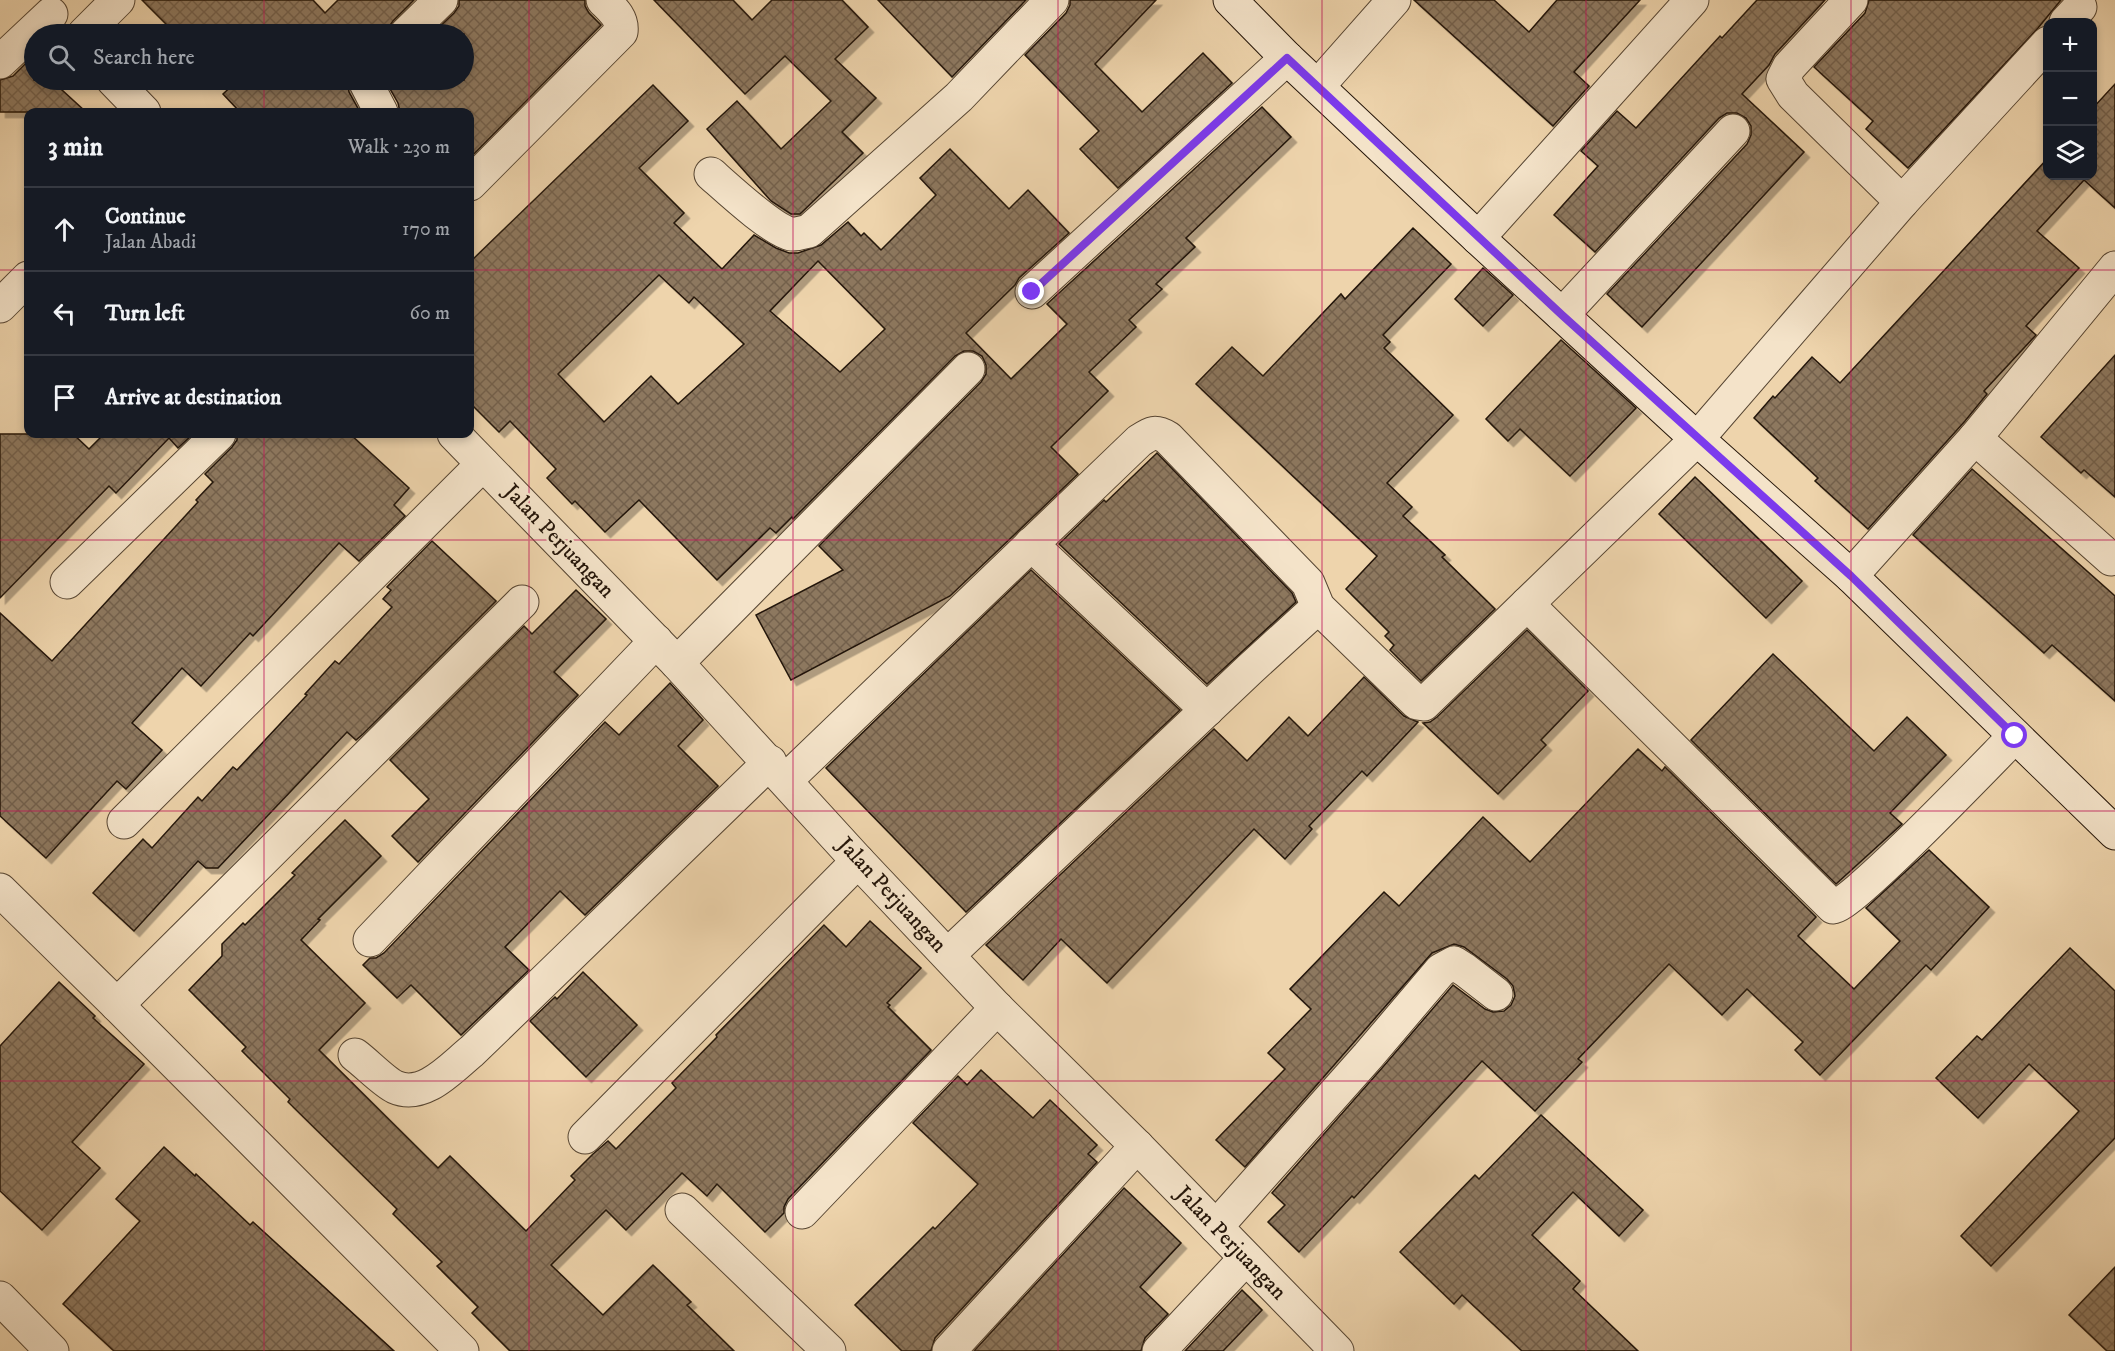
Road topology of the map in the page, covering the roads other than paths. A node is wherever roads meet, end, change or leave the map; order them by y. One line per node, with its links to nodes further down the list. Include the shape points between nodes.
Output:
1 (118, 0): 9 (street)
2 (441, 0): 10 (street)
3 (603, 0): 22 (street, via 617,15 621,32)
4 (1052, 0): 21 (street, via 958,97 809,231 793,235 782,230)
5 (1230, 0): 13 (street)
6 (1394, 0): 15 (street)
7 (1692, 0): 24 (street)
8 (1851, 0): 23 (street, via 1789,67 1783,79 1793,95)
9 (94, 24)
10 (416, 24)
11 (24, 41): 14 (street)
12 (2043, 48): 23 (street)
13 (1287, 58): 15 (street); 27 (street)
14 (0, 62)
15 (1318, 86): 24 (street)
16 (123, 90): 18 (street)
17 (369, 90): 19 (street)
18 (140, 108)
19 (379, 108)
20 (1733, 131): 29 (street)
21 (711, 174)
22 (474, 180)
23 (1902, 202): 34 (street)
24 (1478, 238): 29 (street)
25 (2115, 270): 33 (street)
26 (24, 282): 28 (street)
27 (1032, 292)
28 (0, 306)
29 (1562, 315): 34 (street)
30 (968, 369): 43 (street)
31 (215, 438): 39 (street)
32 (457, 438): 35 (street, Jalan Perjuangan)
33 (1975, 438): 37 (street); 38 (street)
34 (1697, 439): 38 (street); 41 (street)
35 (483, 464): 43 (street, Jalan Perjuangan); 47 (street)
36 (1031, 544): 42 (street, via 1139,441 1160,433 1308,583); 44 (street); 46 (street)
37 (2111, 559)
38 (1851, 576): 45 (street)
39 (67, 582)
40 (522, 602): 54 (street)
41 (1527, 604): 42 (street, via 1420,705); 45 (street, via 1833,907 1870,881)
42 (1318, 607): 44 (street)
43 (666, 652): 46 (street, Jalan Perjuangan); 51 (street)
44 (1207, 710): 52 (street)
45 (2015, 736): 48 (street)
46 (778, 771): 49 (street, Jalan Perjuangan); 56 (street, via 429,1086 396,1087)
47 (124, 822)
48 (2115, 833)
49 (858, 861): 52 (street, Jalan Perjuangan); 57 (street)
50 (0, 890): 54 (street)
51 (370, 940)
52 (948, 955): 55 (street, Jalan Perjuangan)
53 (1496, 994): 61 (street, via 1454,963 1441,969)
54 (117, 1005): 65 (street)
55 (997, 1008): 58 (street, Jalan Perjuangan); 60 (street)
56 (355, 1055)
57 (585, 1137)
58 (1137, 1146): 61 (street, Jalan Perjuangan); 67 (street)
59 (682, 1210): 66 (street)
60 (802, 1212)
61 (1216, 1227): 62 (street, Jalan Perjuangan)
62 (1245, 1259): 68 (street); 69 (street, Jalan Perjuangan)
63 (0, 1298): 64 (street)
64 (52, 1351)
65 (462, 1351)
66 (829, 1351)
67 (948, 1351)
68 (1159, 1351)
69 (1337, 1351)

